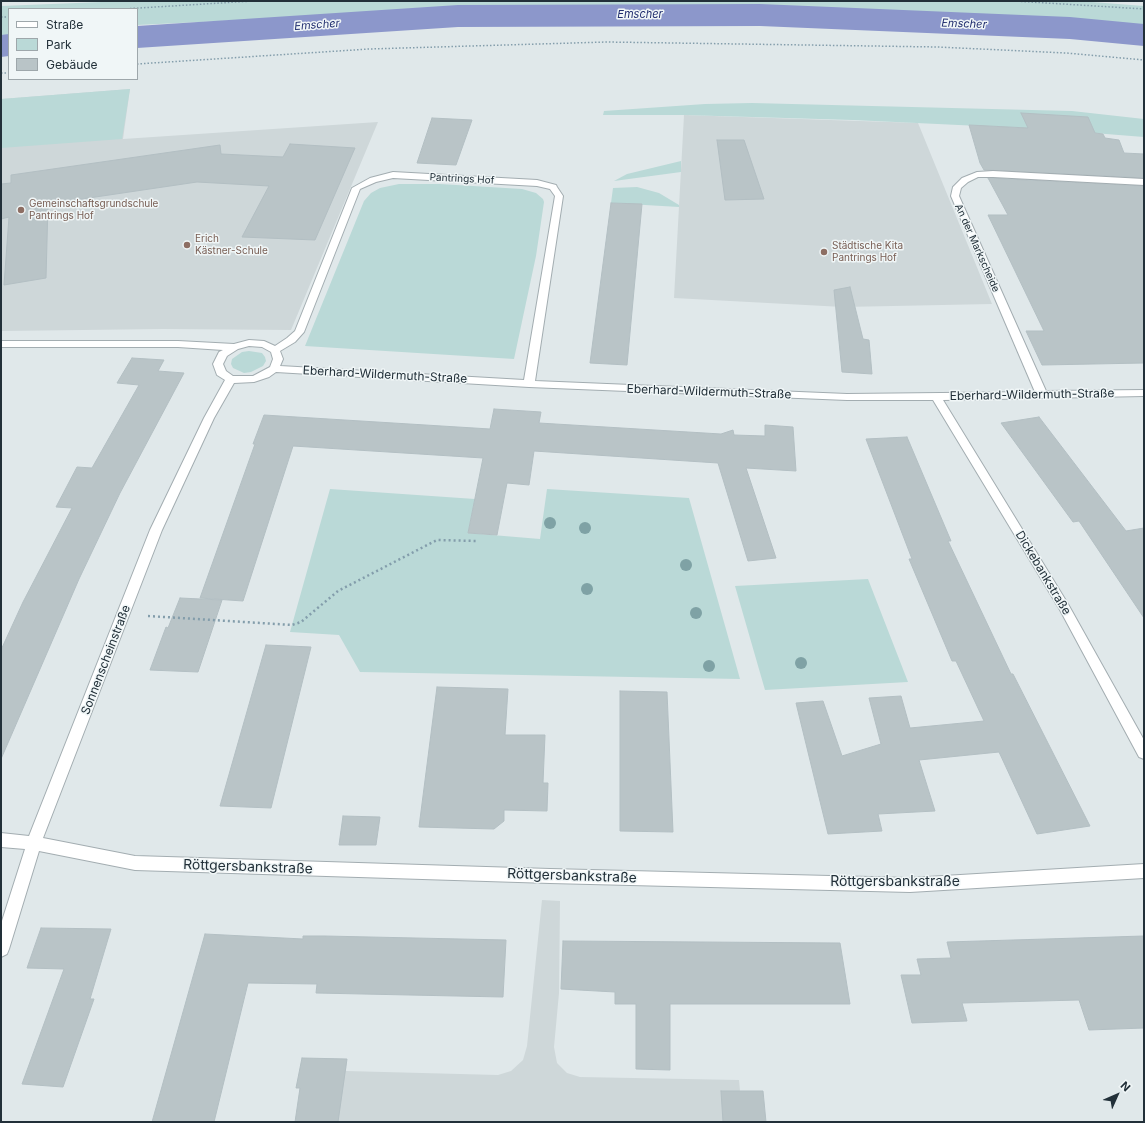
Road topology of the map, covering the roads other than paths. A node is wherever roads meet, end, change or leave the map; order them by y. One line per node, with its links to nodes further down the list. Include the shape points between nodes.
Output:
1 (1144, 182): 9 (street, An der Markscheide, via 993,174 977,175 957,187 955,196)
2 (1, 344): 3 (street, via 178,344)
3 (234, 347): 4 (street, via 257,343); 6 (street, via 223,354 218,364 221,373)
4 (275, 350): 5 (street, via 278,359); 7 (street, Pantrings Hof, via 299,332 356,188 393,175 537,182 553,187 559,196)
5 (274, 369): 6 (street, via 254,379); 7 (street, Eberhard-Wildermuth-Straße)
6 (231, 379): 13 (street, Sonnenscheinstraße, via 209,418 156,530)
7 (529, 384): 10 (street, Eberhard-Wildermuth-Straße, via 847,397)
8 (1144, 393): 9 (street, Eberhard-Wildermuth-Straße)
9 (1042, 395): 10 (street, Eberhard-Wildermuth-Straße)
10 (936, 397): 11 (street, Dickebankstraße, via 1064,607)
11 (1144, 753)
12 (1, 840): 13 (street, Röttgersbankstraße)
13 (34, 843): 14 (street, Röttgersbankstraße, via 135,863 910,885); 15 (street, Sonnenscheinstraße)
14 (1144, 871)
15 (1, 949)

